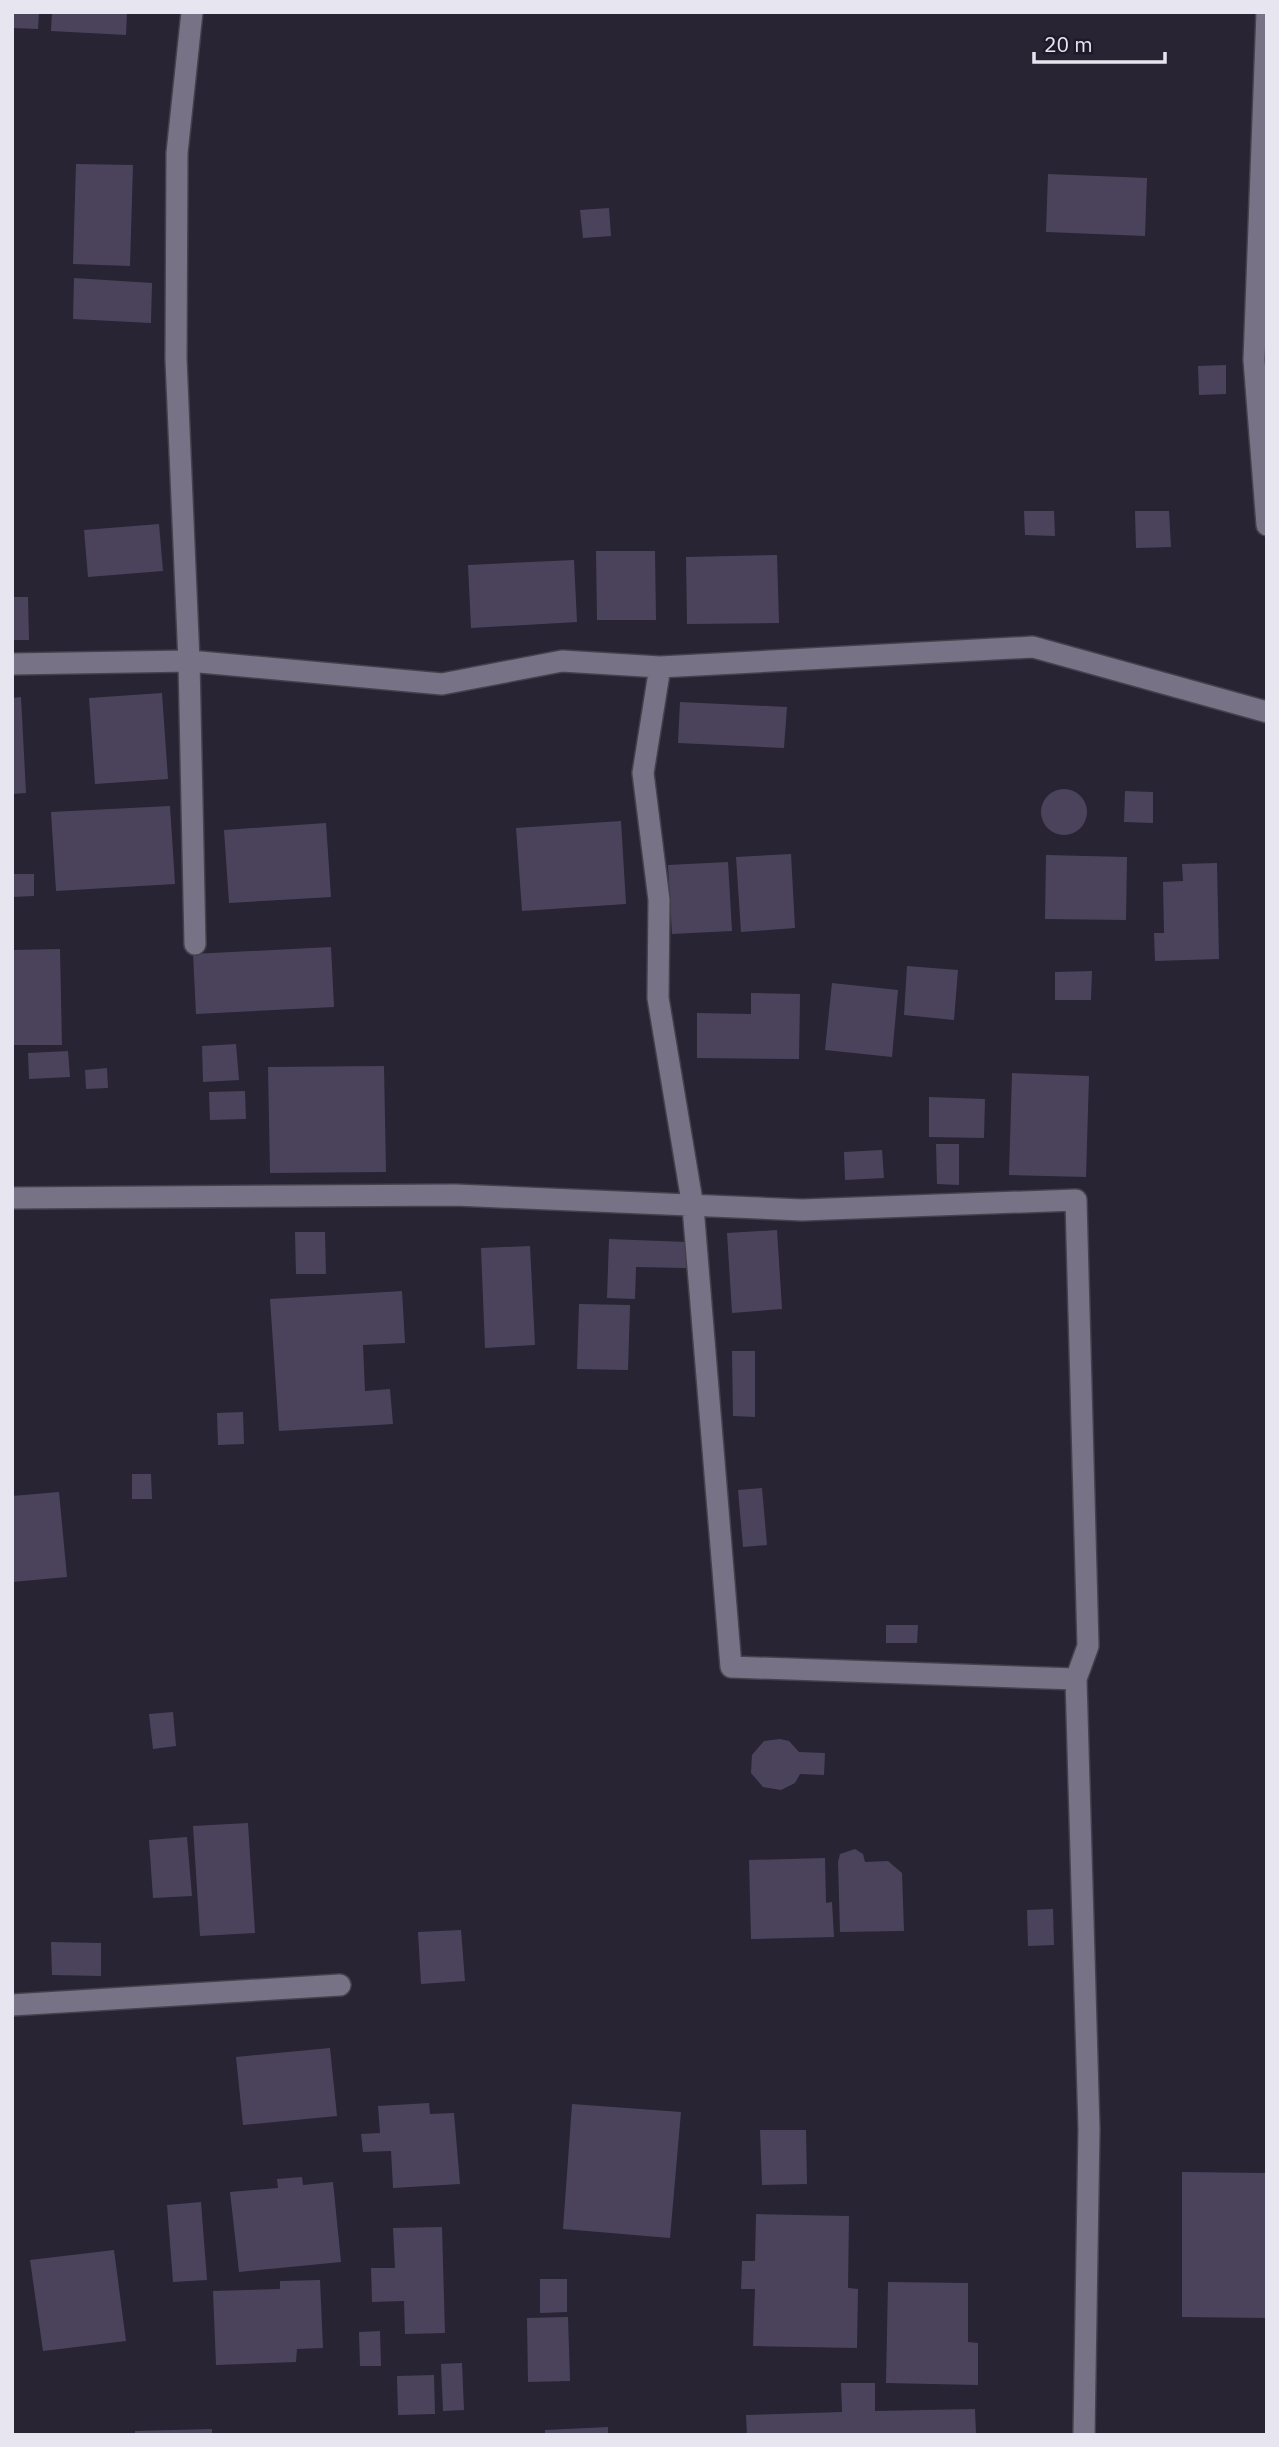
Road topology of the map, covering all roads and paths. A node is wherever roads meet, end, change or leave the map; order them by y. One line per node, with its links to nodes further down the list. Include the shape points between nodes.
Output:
1 (192, 12): 4 (street, via 177,153 176,345)
2 (1266, 12): 3 (street, via 1254,360)
3 (1267, 525)
4 (189, 662): 5 (street); 6 (street, via 442,684 562,661); 8 (street)
5 (12, 664)
6 (660, 667): 7 (street, via 1033,647); 10 (street, via 643,773 659,900 658,998)
7 (1267, 712)
8 (195, 944)
9 (12, 1198): 10 (street, via 455,1195)
10 (693, 1207): 11 (street, via 731,1667); 11 (street, via 892,1209 1076,1200 1088,1646)
11 (1076, 1679): 14 (street, via 1089,2129)
12 (340, 1985): 13 (street)
13 (12, 2005)
14 (1084, 2435)

